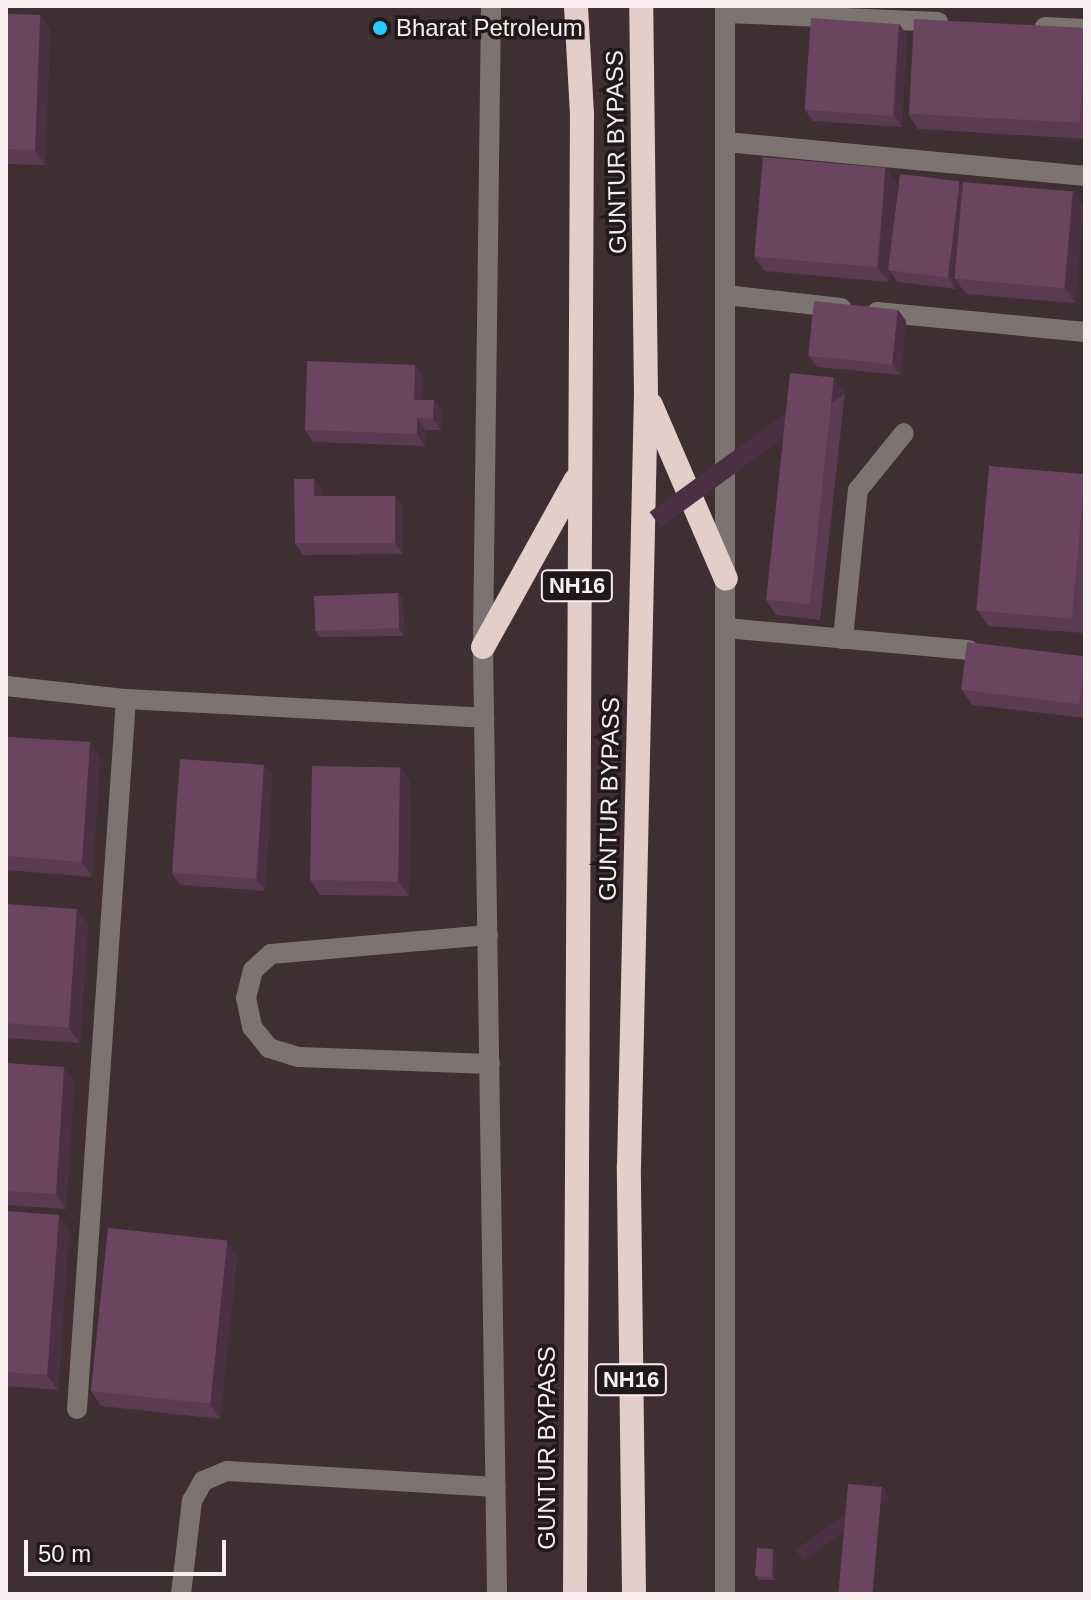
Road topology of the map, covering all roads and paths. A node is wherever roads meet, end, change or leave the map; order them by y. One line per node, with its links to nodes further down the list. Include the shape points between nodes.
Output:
1 (491, 6): 18 (street)
2 (576, 6): 14 (highway, GUNTUR BYPASS / NH16, via 582,114)
3 (641, 6): 12 (highway, GUNTUR BYPASS / NH16)
4 (726, 10): 5 (street); 8 (street)
5 (960, 23)
6 (1023, 26): 7 (street)
7 (1085, 29)
8 (726, 142): 9 (street); 10 (street)
9 (1085, 176)
10 (726, 295): 11 (street); 15 (street)
11 (1085, 332)
12 (646, 396): 15 (highway); 30 (highway, GUNTUR BYPASS / NH16, via 629,1166)
13 (904, 433): 17 (street, via 858,490)
14 (577, 477): 18 (highway); 29 (highway, GUNTUR BYPASS / NH16)
15 (726, 579): 16 (street)
16 (726, 628): 17 (street); 31 (street)
17 (843, 639): 19 (street)
18 (483, 647): 22 (street)
19 (969, 650)
20 (6, 686): 21 (street)
21 (126, 699): 22 (street); 25 (street)
22 (484, 718): 23 (street)
23 (488, 935): 24 (street); 24 (street, via 271,954 253,970 246,998 252,1027 269,1048 299,1057)
24 (490, 1064): 26 (street)
25 (77, 1409)
26 (496, 1487): 27 (street, via 227,1471 203,1481 192,1501); 28 (street)
27 (181, 1594)
28 (497, 1594)
29 (575, 1594)
30 (634, 1594)
31 (725, 1594)

